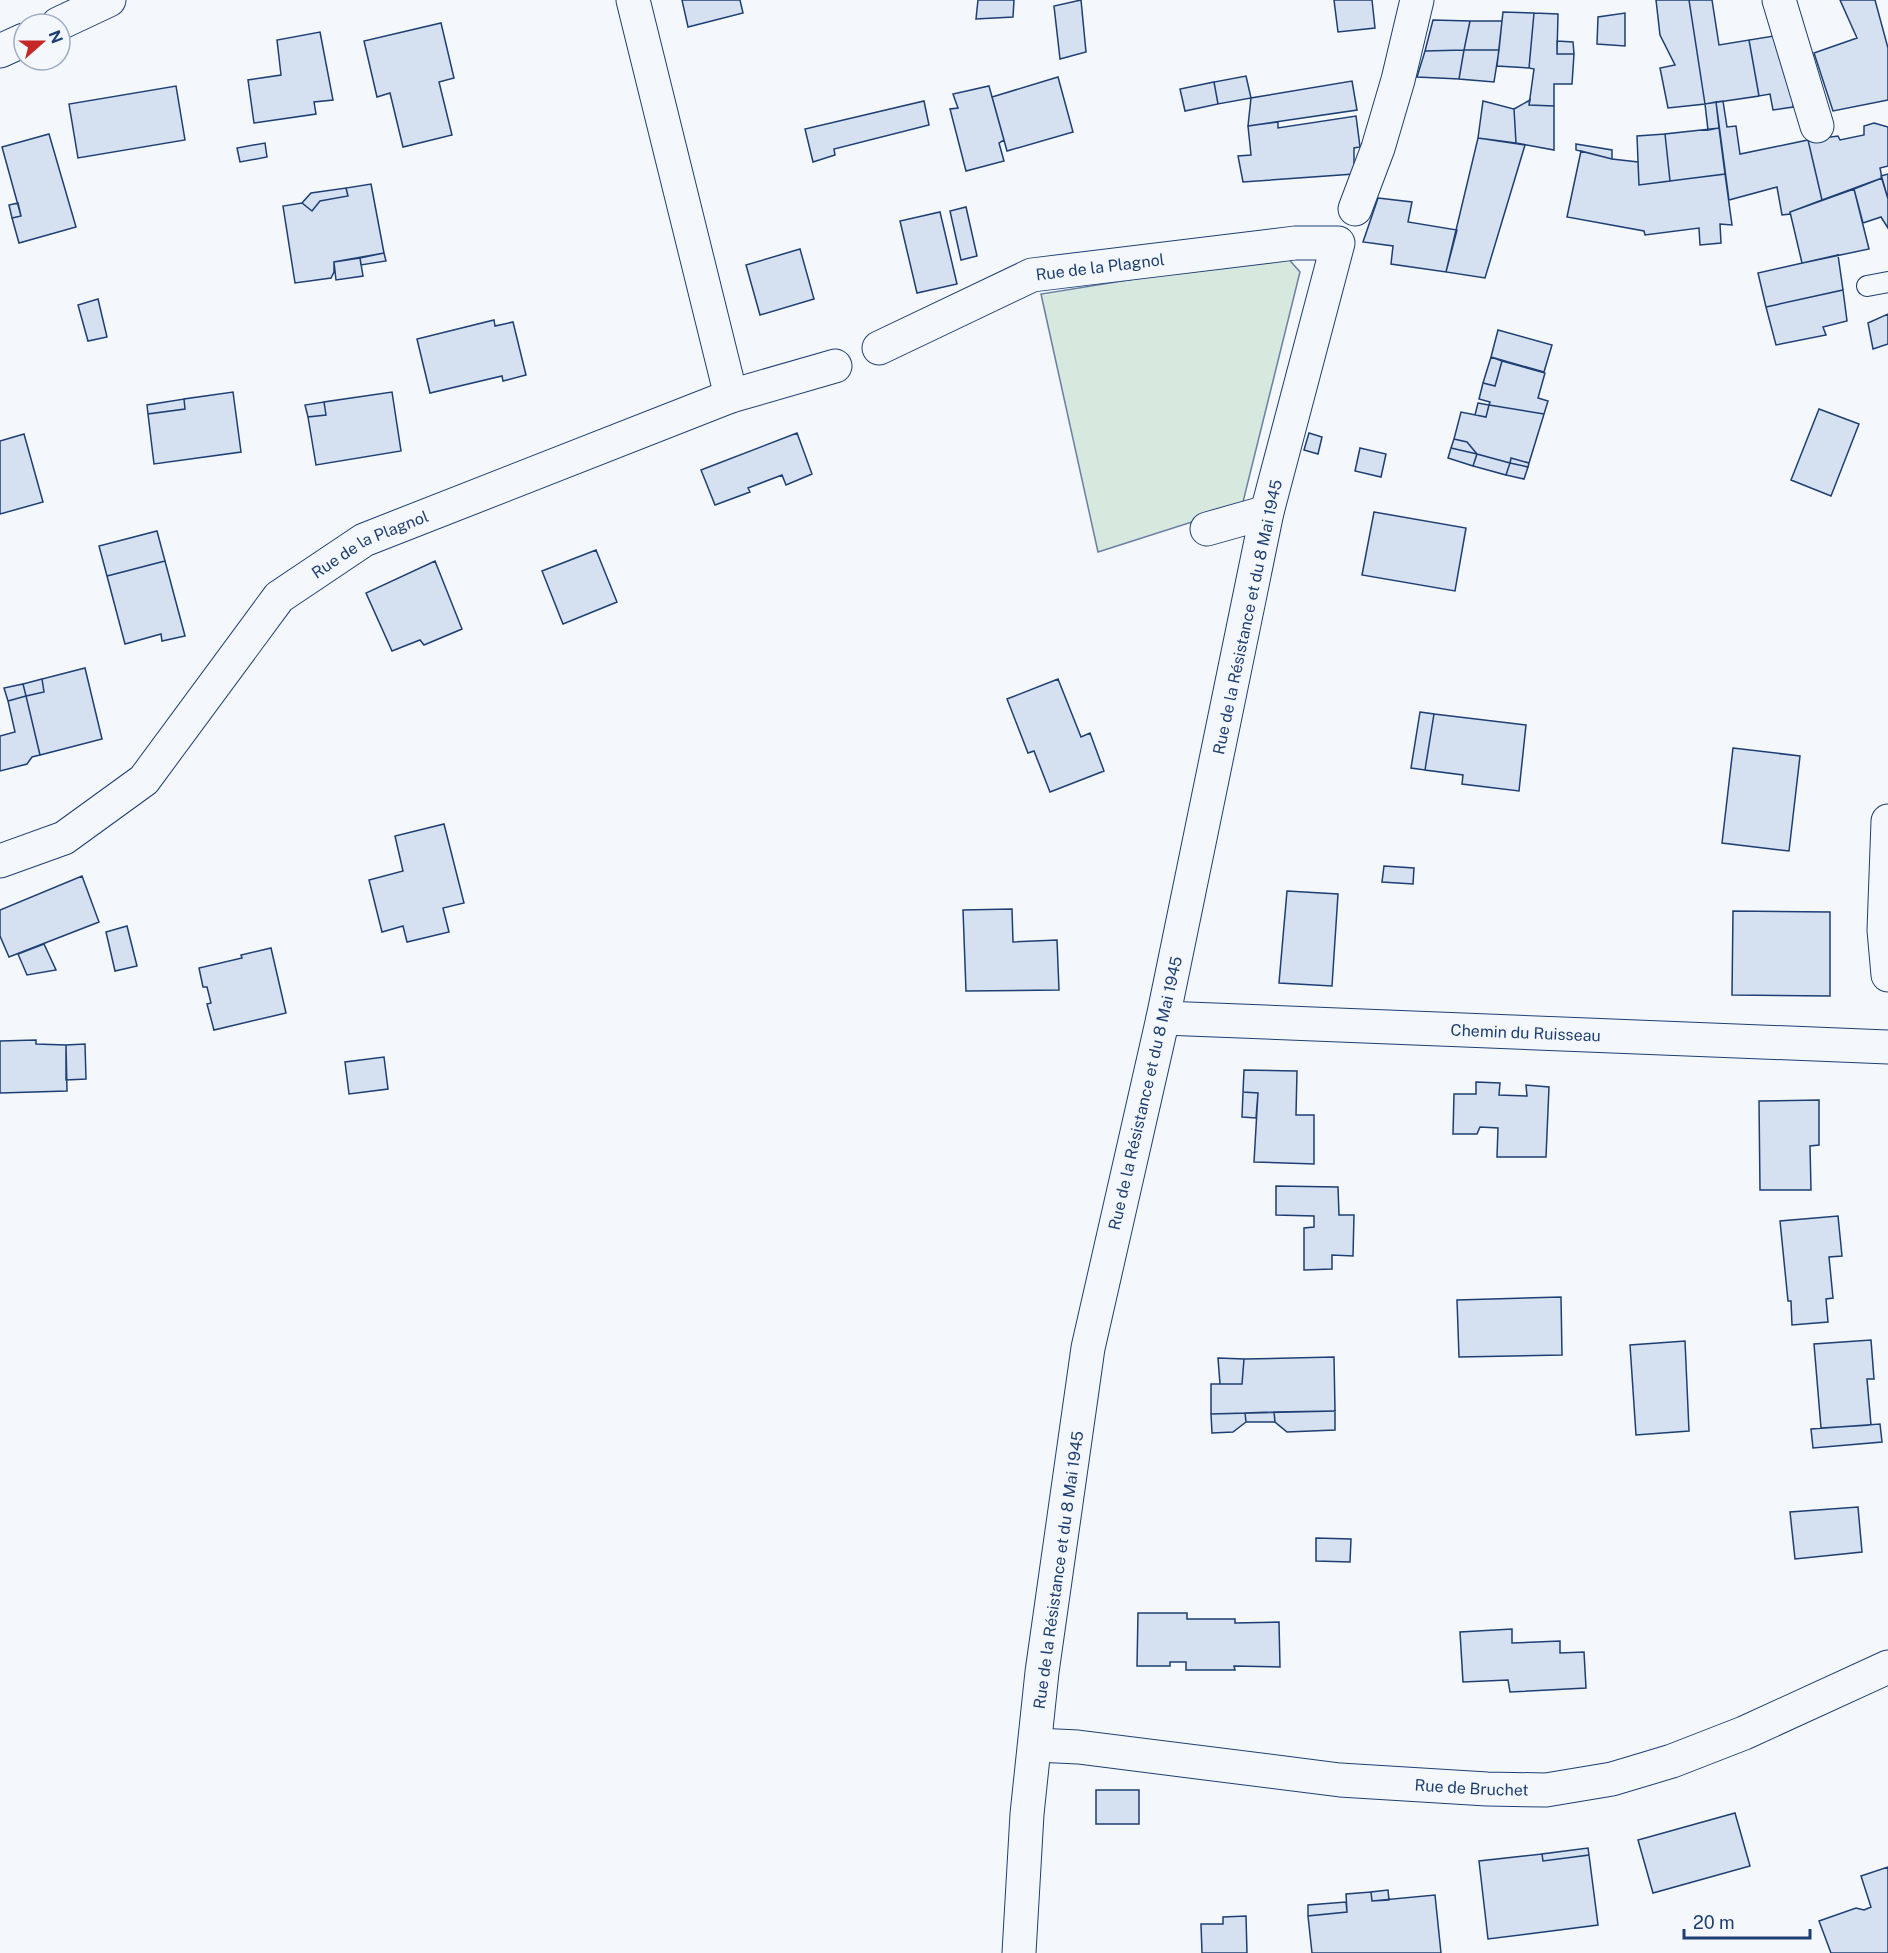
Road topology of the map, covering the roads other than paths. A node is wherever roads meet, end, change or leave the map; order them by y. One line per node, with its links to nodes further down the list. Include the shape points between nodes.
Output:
1 (109, 0): 5 (street)
2 (633, 0): 13 (street)
3 (1417, 0): 7 (street, via 1382,137)
4 (1779, 0): 6 (street)
5 (72, 17)
6 (1816, 126)
7 (1355, 209)
8 (1338, 243): 11 (street, Rue de la Plagnol, via 1295,243 1032,276); 14 (street, Rue de la Résistance et du 8 Mai 1945)
9 (1888, 282): 10 (lane)
10 (1868, 286)
11 (879, 348)
12 (835, 366): 13 (street, Rue de la Plagnol)
13 (731, 396): 17 (street, Rue de la Plagnol, via 364,540 279,597 144,780 64,838)
14 (1267, 512): 15 (street); 19 (street, Rue de la Résistance et du 8 Mai 1945)
15 (1207, 529)
16 (1888, 821): 18 (street, via 1884,930)
17 (0, 861)
18 (1888, 975)
19 (1163, 1018): 20 (street, Chemin du Ruisseau); 22 (street, Rue de la Résistance et du 8 Mai 1945, via 1088,1348 1042,1672)
20 (1888, 1047)
21 (1888, 1667): 22 (street, Rue de Bruchet, via 1744,1733 1672,1761 1612,1779 1546,1790 1340,1780)
22 (1036, 1745): 23 (street, Rue de la Résistance et du 8 Mai 1945, via 1027,1814)
23 (1019, 1953)

